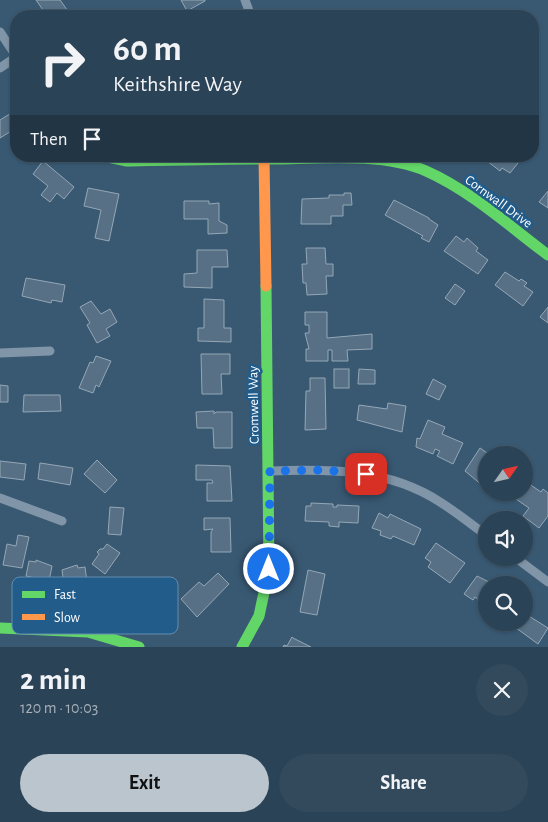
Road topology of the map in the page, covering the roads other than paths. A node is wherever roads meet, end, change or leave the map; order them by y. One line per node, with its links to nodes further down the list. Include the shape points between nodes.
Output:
1 (0, 32): 2 (street)
2 (10, 47)
3 (264, 162): 8 (street, Cromwell Way)
4 (384, 162): 5 (street, Cornwall Drive, via 425,171 458,188)
5 (548, 255)
6 (50, 351): 7 (street)
7 (0, 353)
8 (270, 471): 11 (street, via 354,471 379,476 439,501); 16 (street, Cromwell Way, via 268,584 259,616)
9 (0, 498): 10 (street)
10 (62, 522)
11 (478, 529)
12 (527, 566): 13 (street)
13 (548, 582)
14 (94, 634): 15 (street)
15 (139, 647)
16 (242, 647)

